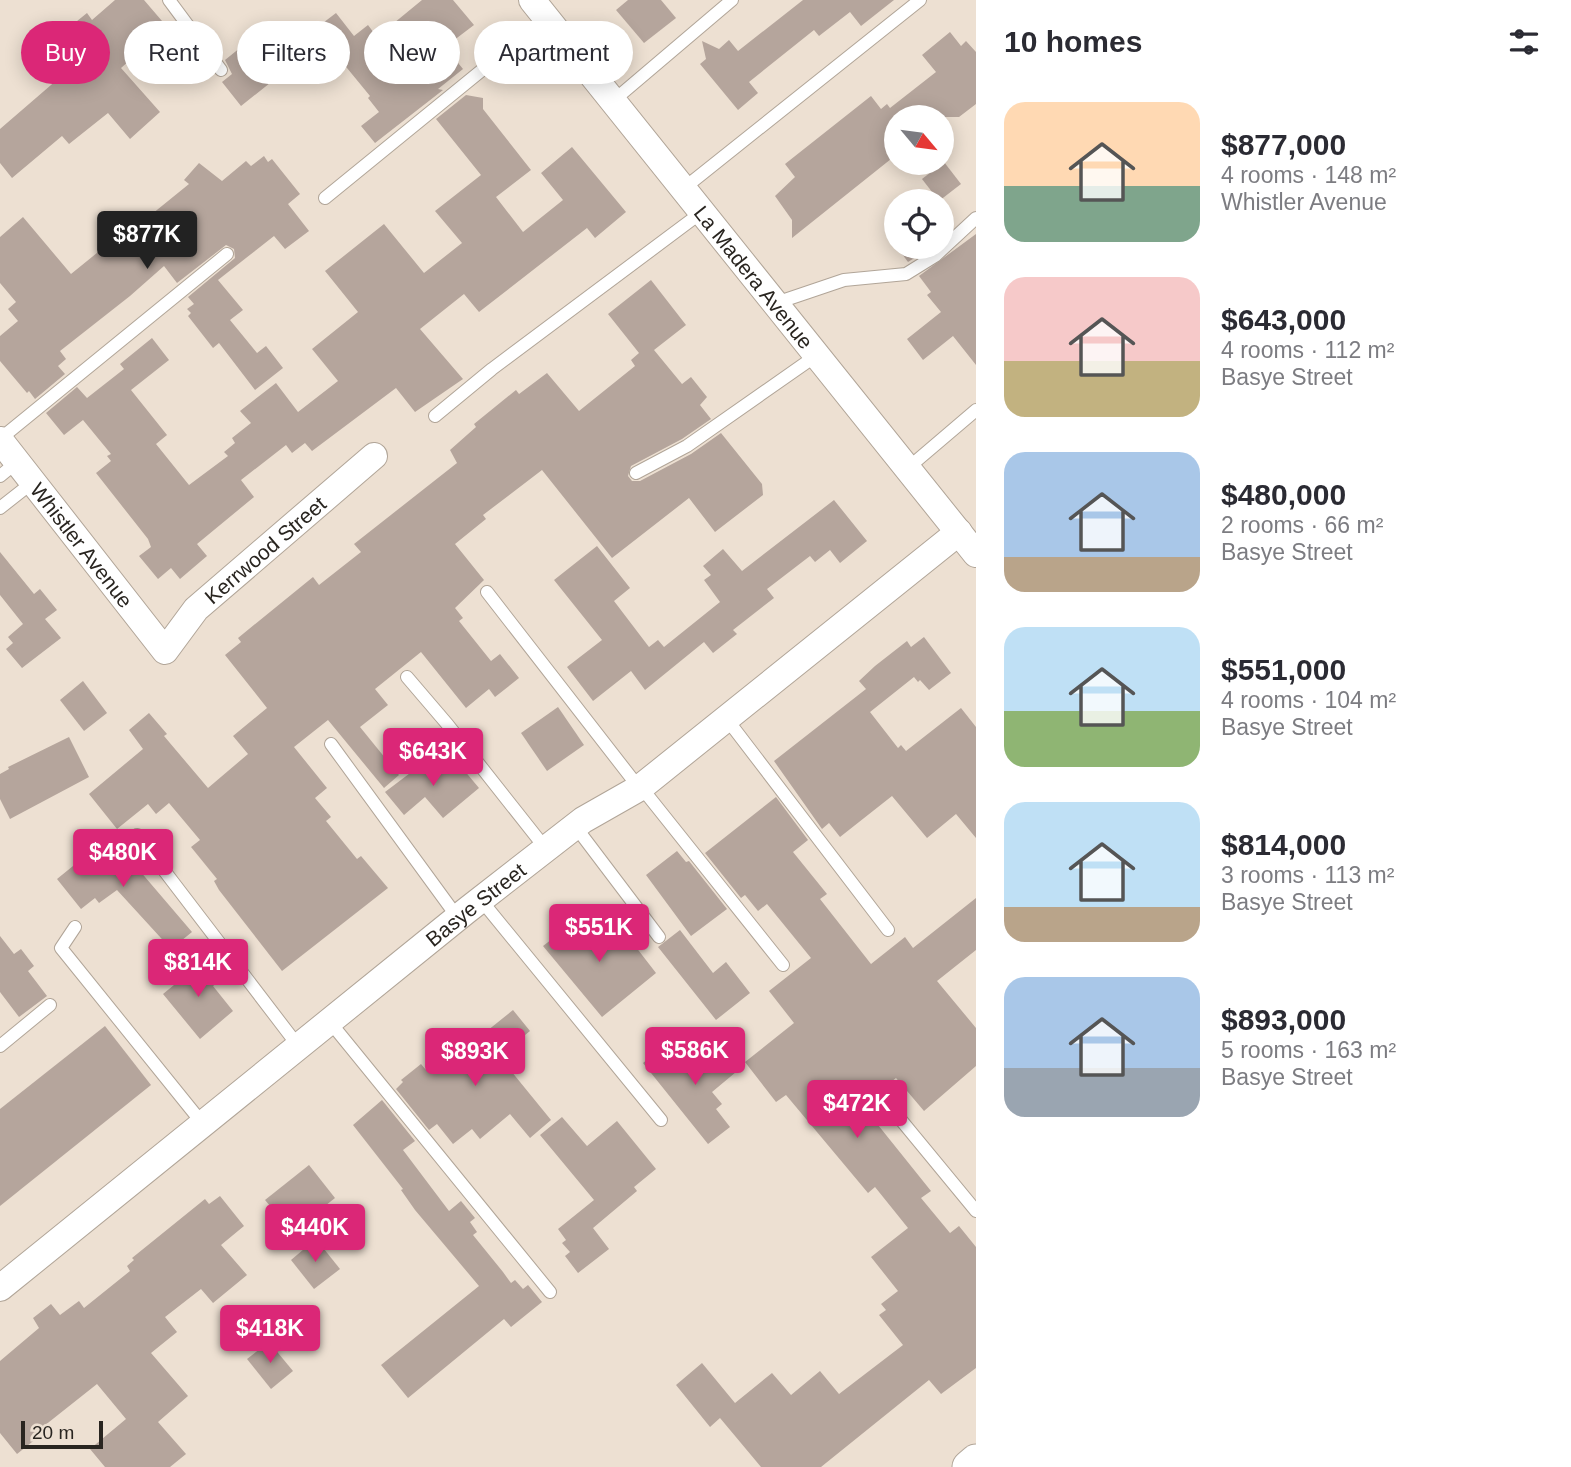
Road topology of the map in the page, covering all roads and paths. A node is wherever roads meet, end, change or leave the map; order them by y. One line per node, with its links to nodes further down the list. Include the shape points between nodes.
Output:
1 (169, 0): 5 (lane)
2 (732, 0): 6 (lane)
3 (920, 0): 7 (lane)
4 (539, 9): 6 (street, La Madera Avenue); 8 (lane)
5 (185, 21)
6 (612, 101): 7 (street, La Madera Avenue)
7 (683, 189): 9 (street, La Madera Avenue)
8 (325, 198)
9 (702, 212): 12 (street, La Madera Avenue); 15 (lane)
10 (976, 218): 12 (lane, via 935,256 906,274 844,280)
11 (227, 254): 16 (lane)
12 (776, 303): 13 (street, La Madera Avenue)
13 (817, 355): 18 (street, La Madera Avenue); 20 (lane, via 687,446)
14 (976, 410): 18 (lane)
15 (435, 416)
16 (0, 439): 19 (street, Whistler Avenue)
17 (374, 456): 25 (street, Kerrwood Street, via 196,609)
18 (908, 468): 22 (street, La Madera Avenue)
19 (17, 473): 21 (lane); 25 (street, Whistler Avenue)
20 (636, 473)
21 (0, 508)
22 (960, 532): 23 (street, La Madera Avenue); 27 (street, Basye Street)
23 (976, 554)
24 (487, 592): 29 (lane)
25 (165, 651)
26 (407, 677): 32 (lane)
27 (726, 718): 29 (street, Basye Street); 36 (lane)
28 (331, 744): 34 (lane)
29 (640, 788): 30 (street, Basye Street); 38 (lane)
30 (575, 826): 32 (street, Basye Street); 37 (lane)
31 (137, 835): 42 (lane)
32 (546, 849): 33 (street, Basye Street)
33 (481, 900): 34 (street, Basye Street); 44 (lane)
34 (458, 918): 40 (street, Basye Street)
35 (75, 927): 45 (lane, via 61,948)
36 (888, 930)
37 (659, 937)
38 (783, 965)
39 (50, 1005): 41 (lane)
40 (330, 1022): 42 (street, Basye Street); 48 (lane)
41 (0, 1046)
42 (299, 1047): 45 (street, Basye Street)
43 (887, 1103): 46 (lane)
44 (661, 1120)
45 (203, 1124): 47 (street, Basye Street)
46 (976, 1210)
47 (0, 1288)
48 (550, 1292)
49 (976, 1461): 50 (street)
50 (969, 1467)

